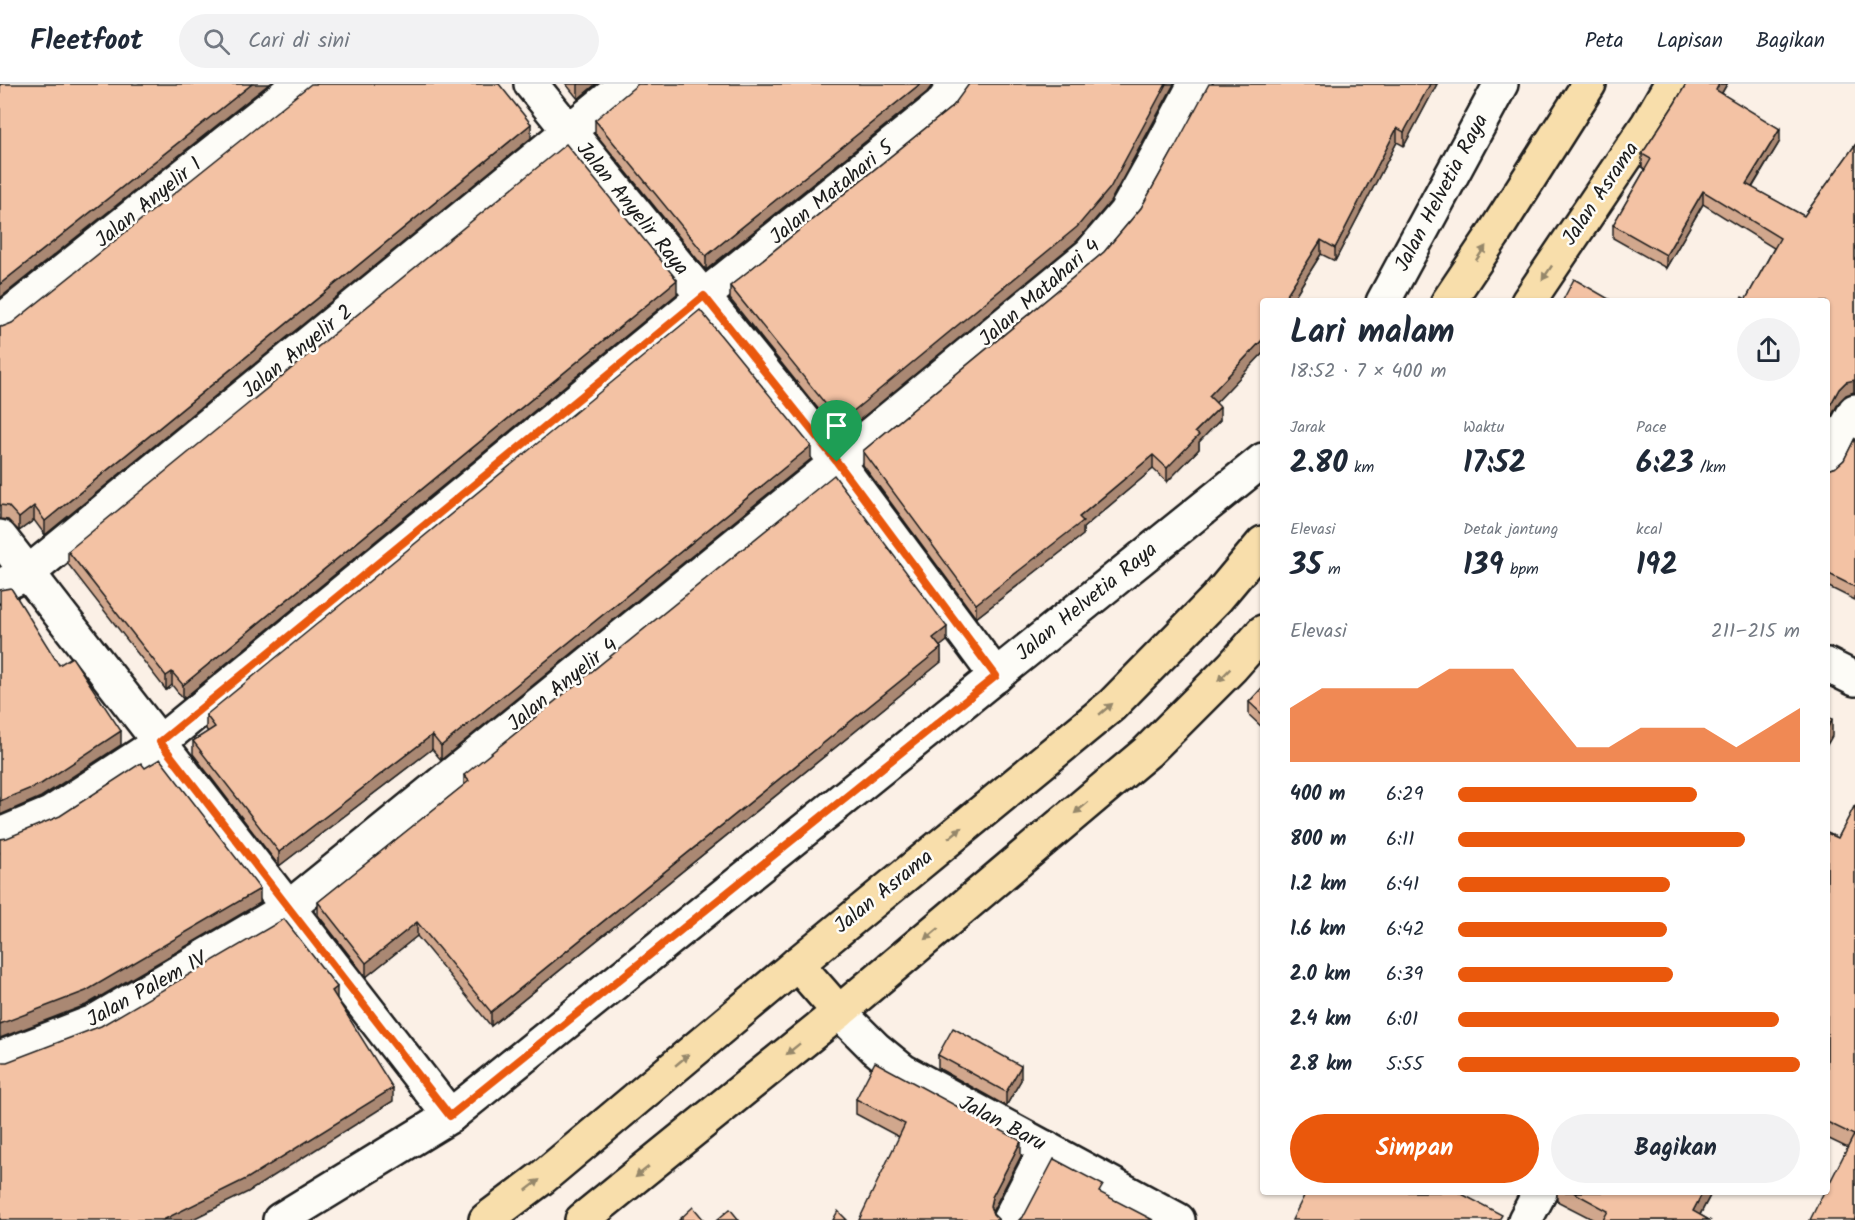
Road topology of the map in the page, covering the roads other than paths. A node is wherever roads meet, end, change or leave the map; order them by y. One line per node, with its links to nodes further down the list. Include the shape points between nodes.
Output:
1 (299, 84): 14 (street, Jalan Anyelir 1)
2 (531, 84): 9 (street, Jalan Anyelir Raya)
3 (626, 84): 9 (street, Jalan Anyelir 2)
4 (956, 84): 10 (street, Jalan Matahari 5, via 941,105)
5 (1195, 84): 17 (street, Jalan Matahari 4, via 1125,213 1090,254)
6 (1501, 84): 11 (street, Jalan Helvetia Raya)
7 (1589, 84): 12 (highway, one-way to 7)
8 (1671, 84): 13 (highway, Jalan Asrama, one-way to 13)
9 (569, 131): 10 (street, Jalan Anyelir Raya); 21 (street, Jalan Anyelir 2)
10 (704, 296): 17 (street, Jalan Anyelir Raya); 26 (street, Jalan Matahari 5)
11 (1385, 298)
12 (1451, 298)
13 (1531, 298)
14 (0, 322)
15 (1855, 411): 16 (street)
16 (1830, 458)
17 (837, 462): 24 (street, Jalan Anyelir Raya); 28 (street, Jalan Anyelir 4)
18 (1260, 462): 24 (street, Jalan Helvetia Raya)
19 (0, 537): 21 (street)
20 (1260, 547): 29 (highway, Jalan Asrama, one-way to 20, via 1112,705 1217,598)
21 (14, 579): 26 (street)
22 (1260, 635): 30 (highway, one-way to 30, via 1147,752)
23 (1830, 666): 25 (street)
24 (996, 676): 32 (street, Jalan Helvetia Raya)
25 (1855, 679)
26 (160, 742): 27 (street, Jalan Matahari 5, via 50,814); 28 (street)
27 (0, 835)
28 (288, 908): 31 (street, Jalan Palem IV, via 94,1022); 32 (street)
29 (796, 964): 30 (highway); 36 (highway, Jalan Asrama, one-way to 29, via 543,1177)
30 (839, 1012): 33 (street, Jalan Baru, via 903,1071); 37 (highway, one-way to 37)
31 (0, 1058)
32 (450, 1116): 35 (street, Jalan Helvetia Raya)
33 (1046, 1148): 38 (street); 39 (street, Jalan Baru)
34 (1538, 1195): 40 (street)
35 (280, 1220)
36 (486, 1220)
37 (582, 1220)
38 (1009, 1220)
39 (1178, 1220)
40 (1525, 1220)

